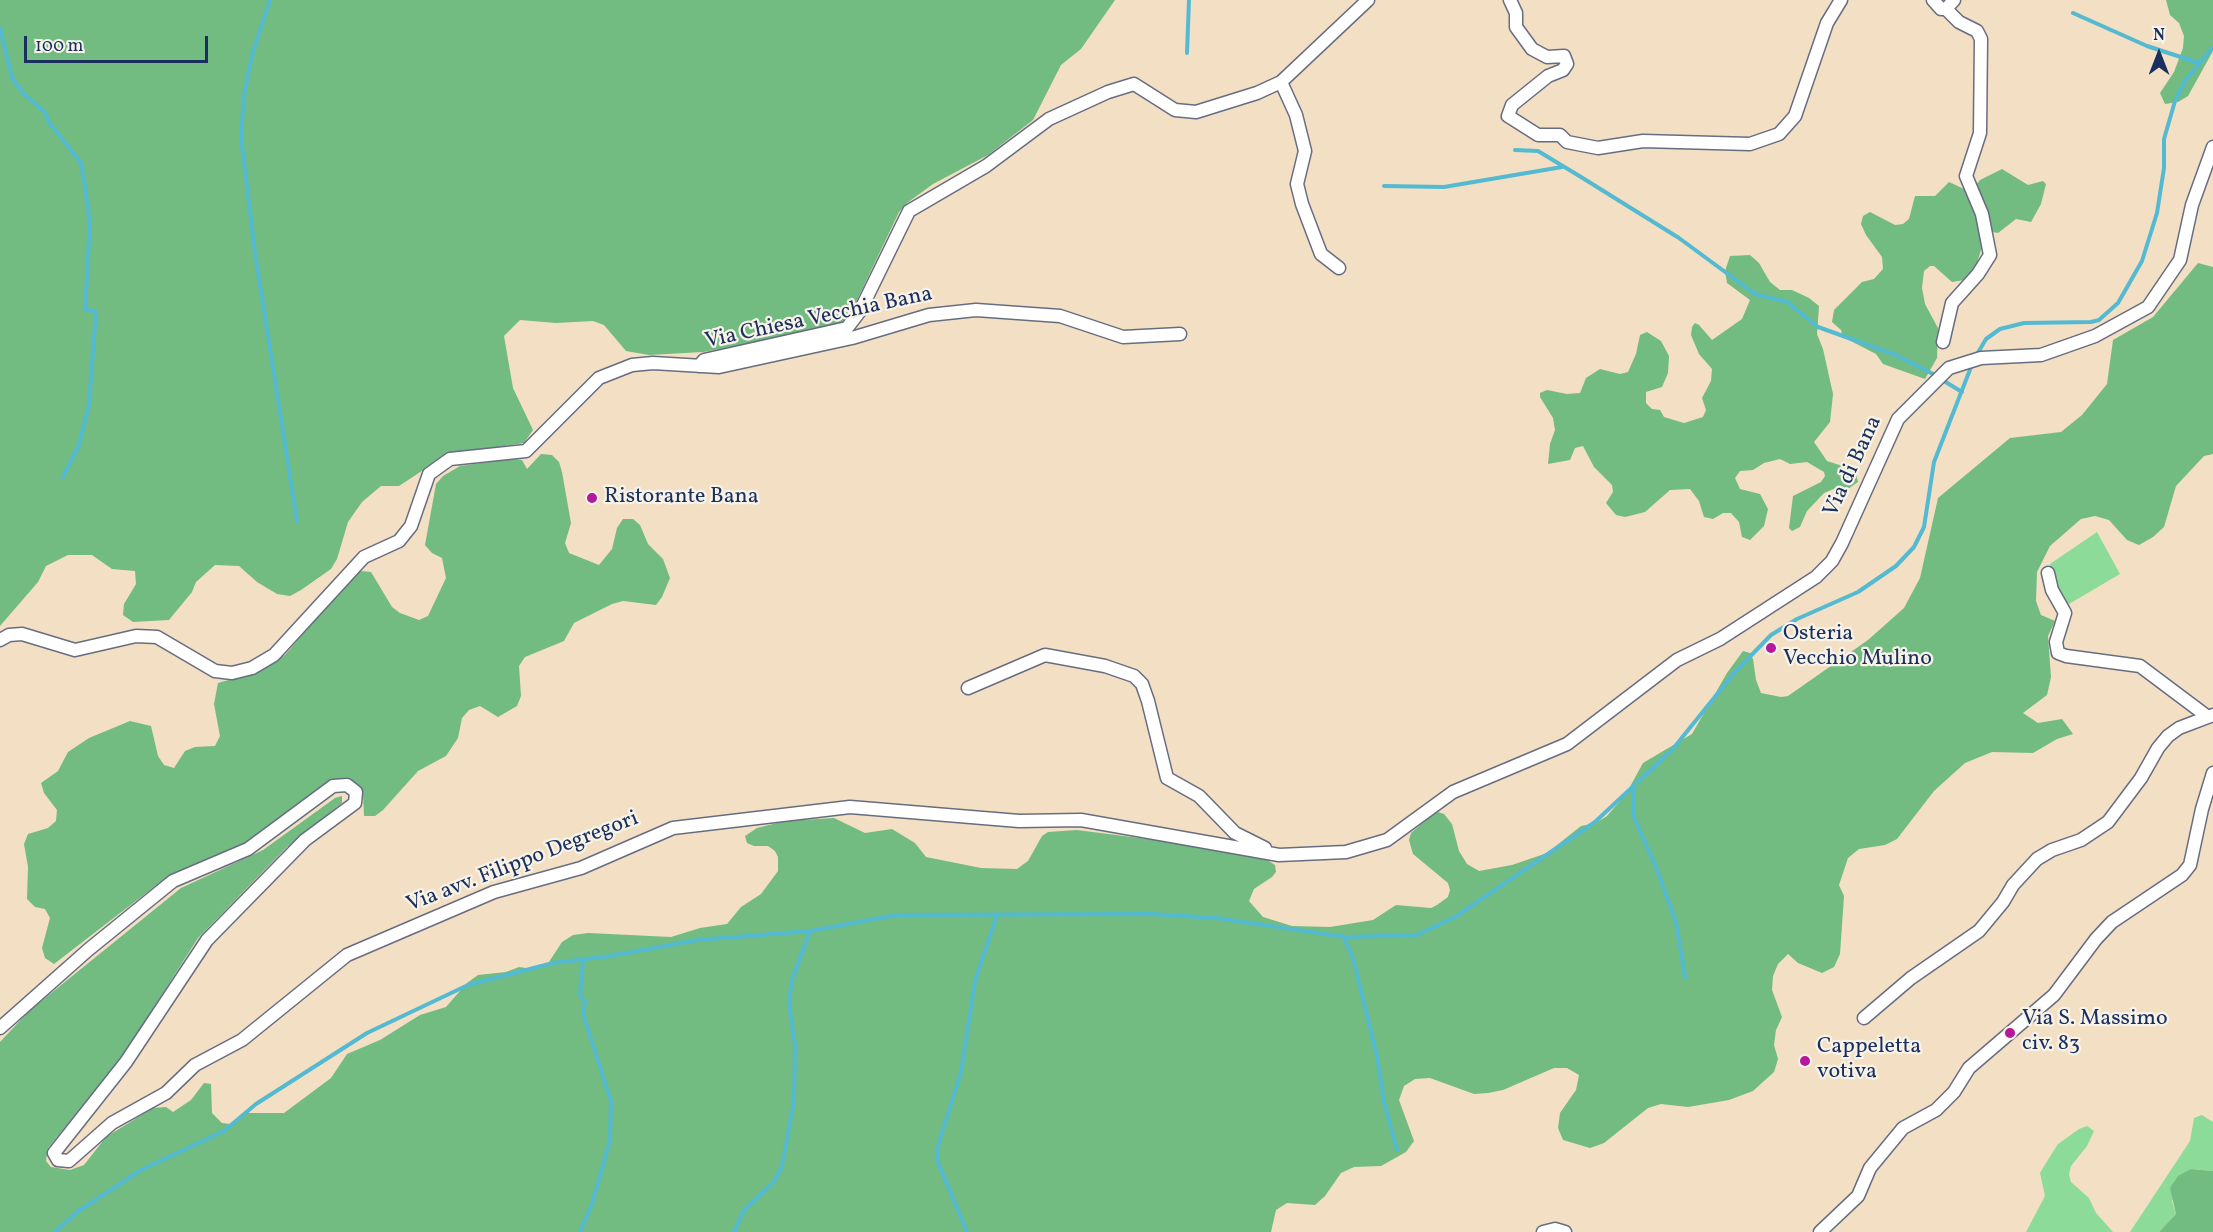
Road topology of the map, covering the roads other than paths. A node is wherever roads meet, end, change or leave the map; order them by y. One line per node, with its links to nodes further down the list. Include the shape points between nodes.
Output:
1 (1368, 0): 6 (street)
2 (1510, 0): 3 (street, via 1516,27 1532,49 1547,57 1564,56 1567,64 1512,105 1508,116 1538,135 1560,135 1567,142 1598,148 1643,141 1750,144 1779,134 1795,116 1827,23)
3 (1841, 0)
4 (1933, 0): 5 (street, via 1936,6)
5 (1950, 4): 10 (street, via 1959,22 1977,32 1981,39 1980,133 1966,176 1982,214 1989,255 1952,303)
6 (1281, 81): 8 (street, via 1305,151 1298,184 1302,204 1321,254); 11 (street, via 1257,93 1196,112 1175,110 1134,84 1073,106 1049,118 986,166 909,211 860,311 847,328 704,360)
7 (2213, 147): 13 (street, Via di Bana, via 2192,205 2180,260 2148,307 2094,336 2041,355 1981,358 1949,368 1898,419 1832,561 1816,577)
8 (1339, 268)
9 (1180, 333): 11 (street, Via Chiesa Vecchia Bana, via 1123,337 1060,316 976,310 929,315 852,338)
10 (1943, 342)
11 (698, 367): 14 (street, Via Chiesa Vecchia Bana, via 632,364 599,378 526,451 450,459 429,474 411,526 399,541 364,557 274,655 252,668 232,673 215,671 157,637 136,636 75,650 22,633)
12 (2048, 573): 16 (street, via 2065,613 2056,642 2058,652 2140,666)
13 (1720, 639): 18 (street, Via avv. Filippo Degregori, via 1677,660 1567,744 1453,792 1387,840 1346,852)
14 (0, 640)
15 (968, 688): 18 (street, via 1044,655 1105,666 1134,676 1142,684 1148,701 1167,778 1199,796 1235,833)
16 (2209, 717): 19 (street, via 2179,728 2158,748 2108,822 2081,840 2037,859 1979,931 1911,978)
17 (2213, 773): 21 (street, via 2190,865 2182,875 2112,922 2054,995 1969,1068 1954,1092 1936,1110 1903,1128 1870,1168 1858,1196)
18 (1279, 855): 20 (street, Via avv. Filippo Degregori, via 1082,820 1019,821 850,807 674,828 581,867 494,892 347,955 242,1040 195,1065 166,1093 112,1123 69,1161 58,1160 54,1153 126,1062 207,940 305,840 355,803 356,792 347,785 333,786 248,849 173,881)
19 (1864, 1018)
20 (0, 1028)
21 (1820, 1232)

